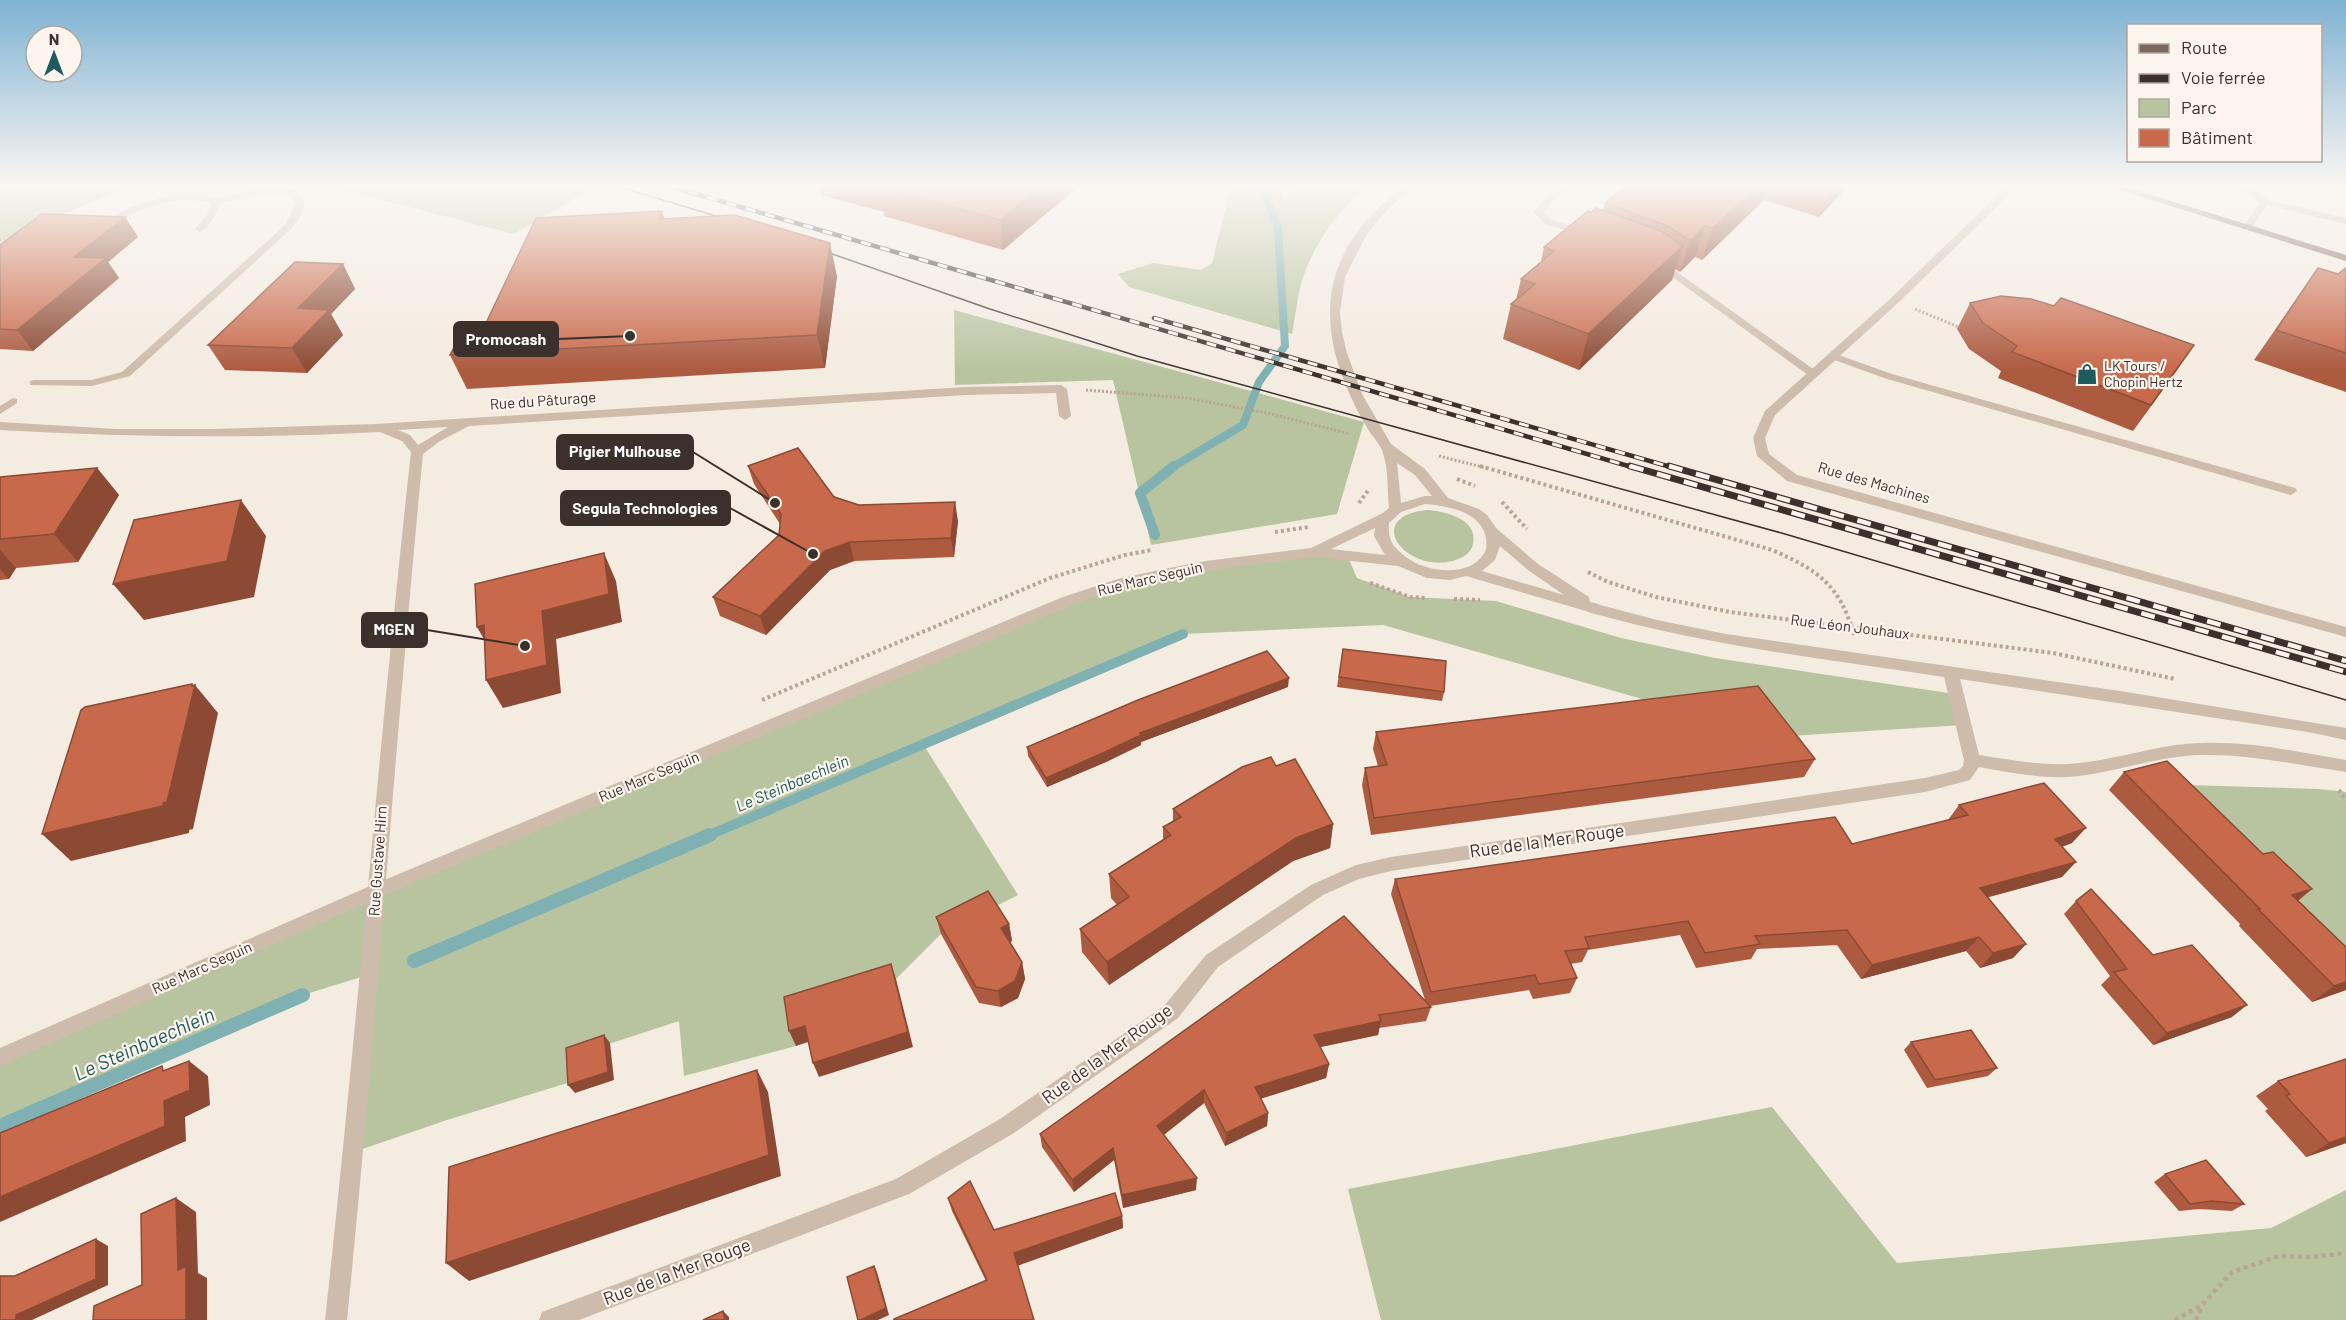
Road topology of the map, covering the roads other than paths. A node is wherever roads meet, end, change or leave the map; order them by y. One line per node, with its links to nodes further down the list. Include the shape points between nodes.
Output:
1 (265, 248): 9 (lane, via 126,374 83,385)
2 (1353, 248): 16 (street, via 1336,294 1336,332 1345,368 1359,400)
3 (1949, 248): 7 (street, Rue des Machines)
4 (2312, 248): 5 (main road)
5 (2346, 258)
6 (1655, 261): 8 (lane)
7 (1833, 356): 8 (street, Rue des Machines); 18 (lane, via 1899,379)
8 (1812, 373): 26 (street, Rue des Machines, via 1769,414 1759,438 1764,456 1792,478)
9 (34, 383)
10 (13, 401): 11 (lane)
11 (0, 411)
12 (1065, 416): 13 (street, Rue du Pâturage, via 1061,389 966,391)
13 (474, 422): 15 (street, Rue du Pâturage); 17 (street, via 436,438)
14 (0, 426): 15 (street, Rue du Pâturage, via 148,433)
15 (376, 428): 17 (street, via 406,438)
16 (1388, 449): 19 (street, via 1421,473); 20 (street, via 1394,477)
17 (417, 452): 31 (street, Rue Gustave Hirn)
18 (2291, 492)
19 (1443, 501): 20 (street, via 1409,502); 21 (street, via 1475,512)
20 (1390, 513): 22 (street, Rue Marc Seguin); 23 (street, via 1381,527 1381,539)
21 (1494, 533): 24 (street, via 1491,556 1482,566); 25 (street, Rue Léon Jouhaux, via 1533,567)
22 (1314, 552): 23 (street, Rue Marc Seguin); 31 (street, Rue Marc Seguin, via 1159,575 1068,601)
23 (1399, 561): 24 (street, via 1432,574)
24 (1468, 572): 25 (street, Rue Léon Jouhaux)
25 (1593, 608): 27 (street, Rue Léon Jouhaux, via 1726,639)
26 (2346, 632)
27 (1950, 670): 28 (street, Rue Léon Jouhaux); 29 (street)
28 (2346, 734)
29 (1972, 760): 30 (street, via 2022,768 2076,770 2163,751 2200,748 2238,749); 34 (street, Rue de la Mer Rouge, via 1971,769 1964,775 1925,785 1356,872 1317,890 1212,961 1171,1012 1006,1126 902,1187)
30 (2346, 766)
31 (376, 891): 32 (street, Rue Marc Seguin); 33 (street, Rue Gustave Hirn)
32 (0, 1057)
33 (336, 1320)
34 (550, 1320)

